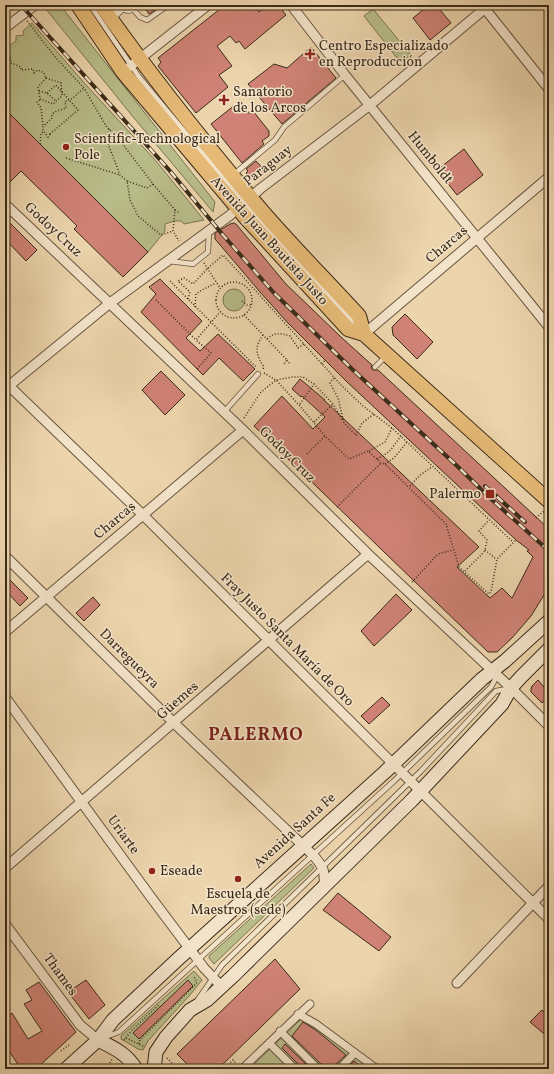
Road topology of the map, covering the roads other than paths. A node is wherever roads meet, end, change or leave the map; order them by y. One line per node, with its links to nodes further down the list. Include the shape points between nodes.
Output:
1 (35, 5): 11 (street)
2 (78, 5): 12 (main road, Avenida Juan Bautista Justo)
3 (90, 5): 12 (lane)
4 (208, 5): 12 (street)
5 (291, 5): 13 (street, Humboldt)
6 (167, 6): 9 (lane, via 147,20 140,17)
7 (485, 6): 14 (street); 15 (street, Paraguay)
8 (122, 7): 9 (lane, via 129,11); 10 (lane)
9 (134, 7)
10 (107, 14): 12 (main road, Avenida Juan Bautista Justo)
11 (5, 28)
12 (131, 65): 16 (main road, Avenida Juan Bautista Justo); 18 (main road, Avenida Juan Bautista Justo)
13 (345, 75): 15 (street, Humboldt); 16 (lane, via 284,127 275,140)
14 (549, 89)
15 (370, 105): 18 (street, Paraguay); 21 (street, Humboldt)
16 (232, 175): 18 (main road, Avenida Juan Bautista Justo)
17 (549, 177): 21 (street, Charcas)
18 (244, 203): 20 (street, Paraguay); 25 (main road, Avenida Juan Bautista Justo, via 348,329)
19 (5, 204): 23 (street, Godoy Cruz)
20 (209, 230): 22 (street, Paraguay); 22 (lane, via 208,252 192,264)
21 (477, 238): 24 (street, Humboldt); 25 (street, Charcas)
22 (167, 260): 23 (street, Paraguay)
23 (110, 303): 29 (street, Paraguay); 30 (street, Godoy Cruz)
24 (549, 327)
25 (364, 334): 26 (main road, Avenida Juan Bautista Justo)
26 (387, 355): 27 (lane); 32 (main road, Avenida Juan Bautista Justo)
27 (375, 367)
28 (260, 373): 30 (lane)
29 (6, 386): 33 (street, Fray Justo Santa María de Oro)
30 (224, 412): 31 (street, Godoy Cruz)
31 (243, 430): 33 (street, Charcas); 34 (street, Godoy Cruz)
32 (547, 505)
33 (143, 516): 36 (street, Charcas); 39 (street, Fray Justo Santa María de Oro)
34 (368, 554): 39 (street, Güemes); 41 (street, Godoy Cruz)
35 (5, 556): 36 (street, Darregueyra)
36 (46, 597): 38 (street, Charcas); 44 (street, Darregueyra)
37 (549, 621): 41 (main road, Avenida Santa Fe)
38 (5, 632)
39 (268, 641): 44 (street, Güemes); 46 (street, Fray Justo Santa María de Oro)
40 (549, 649): 42 (main road)
41 (495, 673): 42 (street, Godoy Cruz); 46 (main road, Avenida Santa Fe, via 482,679); 47 (lane, via 490,687)
42 (511, 688): 45 (street, Godoy Cruz); 48 (lane, via 496,691); 49 (main road, via 502,704)
43 (5, 697): 50 (street, Uriarte)
44 (174, 723): 50 (street, Güemes); 51 (street, Darregueyra)
45 (549, 726)
46 (393, 764): 47 (street, Fray Justo Santa María de Oro); 51 (main road, Avenida Santa Fe)
47 (402, 774): 48 (street, Fray Justo Santa María de Oro); 52 (lane)
48 (410, 781): 49 (street, Fray Justo Santa María de Oro); 53 (lane)
49 (420, 792): 56 (main road); 57 (street, Fray Justo Santa María de Oro)
50 (82, 801): 54 (street, Güemes); 60 (street, Uriarte)
51 (302, 846): 52 (street, Darregueyra); 60 (main road, Avenida Santa Fe)
52 (314, 856): 53 (street, Darregueyra); 61 (lane)
53 (323, 866): 56 (street); 62 (lane, via 222,964)
54 (5, 868)
55 (549, 886): 57 (street)
56 (324, 887): 64 (main road)
57 (533, 903): 58 (street, Fray Justo Santa María de Oro); 63 (street)
58 (549, 919)
59 (5, 924): 69 (street, Thames, via 80,1025)
60 (190, 949): 61 (street, Uriarte); 69 (main road, Avenida Santa Fe, via 113,1020)
61 (198, 960): 62 (street, Uriarte); 69 (lane, via 119,1032)
62 (213, 977): 64 (street, Uriarte); 66 (lane)
63 (457, 983)
64 (222, 987): 66 (main road)
65 (310, 1004): 67 (street)
66 (190, 1010): 74 (main road, via 156,1052)
67 (298, 1014): 68 (street); 71 (street)
68 (280, 1031): 70 (street); 77 (street)
69 (98, 1040): 72 (main road, Avenida Santa Fe); 73 (main road, via 122,1052)
70 (269, 1043): 75 (street); 76 (street)
71 (355, 1053): 78 (street); 79 (street)
72 (66, 1069)
73 (136, 1069)
74 (154, 1069)
75 (242, 1069)
76 (295, 1069)
77 (318, 1069)
78 (339, 1069)
79 (377, 1069)

